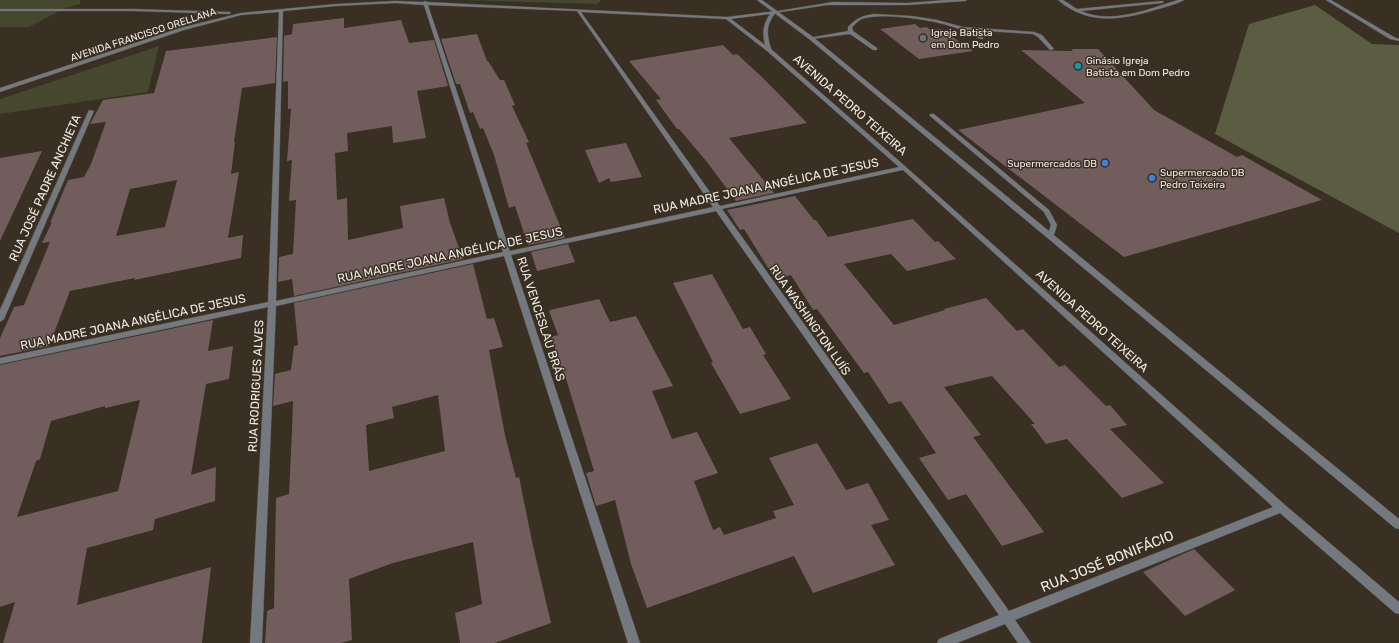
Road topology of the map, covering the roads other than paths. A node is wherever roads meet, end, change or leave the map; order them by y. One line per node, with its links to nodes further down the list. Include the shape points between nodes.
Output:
1 (759, 0): 15 (street, AVENIDA PEDRO TEIXEIRA)
2 (813, 0): 10 (street)
3 (855, 0): 9 (street)
4 (965, 0): 9 (street, via 907,4)
5 (1060, 0): 14 (street)
6 (1181, 0): 14 (street); 14 (street, via 1120,17 1098,17)
7 (1328, 0): 22 (street)
8 (424, 2): 12 (street, AVENIDA FRANCISCO ORELLANA, via 365,3); 13 (street, AVENIDA FRANCISCO ORELLANA); 32 (street, RUA VENCESLAU BRÁS)
9 (827, 4): 10 (street, AVENIDA FRANCISCO ORELLANA)
10 (820, 5): 15 (street, AVENIDA FRANCISCO ORELLANA)
11 (0, 10): 16 (street)
12 (281, 10): 16 (street, AVENIDA FRANCISCO ORELLANA); 33 (street, RUA RODRIGUES ALVES)
13 (578, 10): 17 (street, AVENIDA FRANCISCO ORELLANA); 30 (street, RUA WASHINGTON LUÍS)
14 (1077, 10)
15 (774, 12): 17 (street, AVENIDA FRANCISCO ORELLANA); 20 (street, AVENIDA PEDRO TEIXEIRA); 25 (street, via 764,28)
16 (241, 14): 26 (street, AVENIDA FRANCISCO ORELLANA, via 182,29)
17 (727, 18): 25 (street, AVENIDA PEDRO TEIXEIRA)
18 (960, 28): 19 (street, via 920,19 887,16 864,17 857,20 850,27); 21 (street); 24 (street, via 1034,33)
19 (851, 32): 20 (street); 23 (street)
20 (811, 38): 31 (street, AVENIDA PEDRO TEIXEIRA)
21 (981, 38)
22 (1399, 40)
23 (875, 49)
24 (1052, 49)
25 (769, 50): 29 (street, AVENIDA PEDRO TEIXEIRA)
26 (1, 89)
27 (91, 111): 34 (street, RUA JOSÉ PADRE ANCHIETA)
28 (932, 115): 31 (street, via 1047,211 1054,224)
29 (904, 168): 30 (street, RUA MADRE JOANA ANGÉLICA DE JESUS); 36 (street, AVENIDA PEDRO TEIXEIRA)
30 (716, 208): 32 (street, RUA MADRE JOANA ANGÉLICA DE JESUS); 39 (street, RUA WASHINGTON LUÍS)
31 (1051, 237): 37 (street, AVENIDA PEDRO TEIXEIRA)
32 (507, 254): 33 (street, RUA MADRE JOANA ANGÉLICA DE JESUS); 41 (street, RUA VENCESLAU BRÁS)
33 (272, 304): 35 (street, RUA MADRE JOANA ANGÉLICA DE JESUS); 40 (street, RUA RODRIGUES ALVES)
34 (0, 319)
35 (0, 361)
36 (1281, 508): 38 (street, AVENIDA PEDRO TEIXEIRA); 39 (street, RUA JOSÉ BONIFÁCIO)
37 (1399, 525)
38 (1399, 609)
39 (1006, 618): 42 (street, RUA JOSÉ BONIFÁCIO); 43 (street, RUA WASHINGTON LUÍS)
40 (256, 643)
41 (634, 643)
42 (943, 643)
43 (1025, 643)

